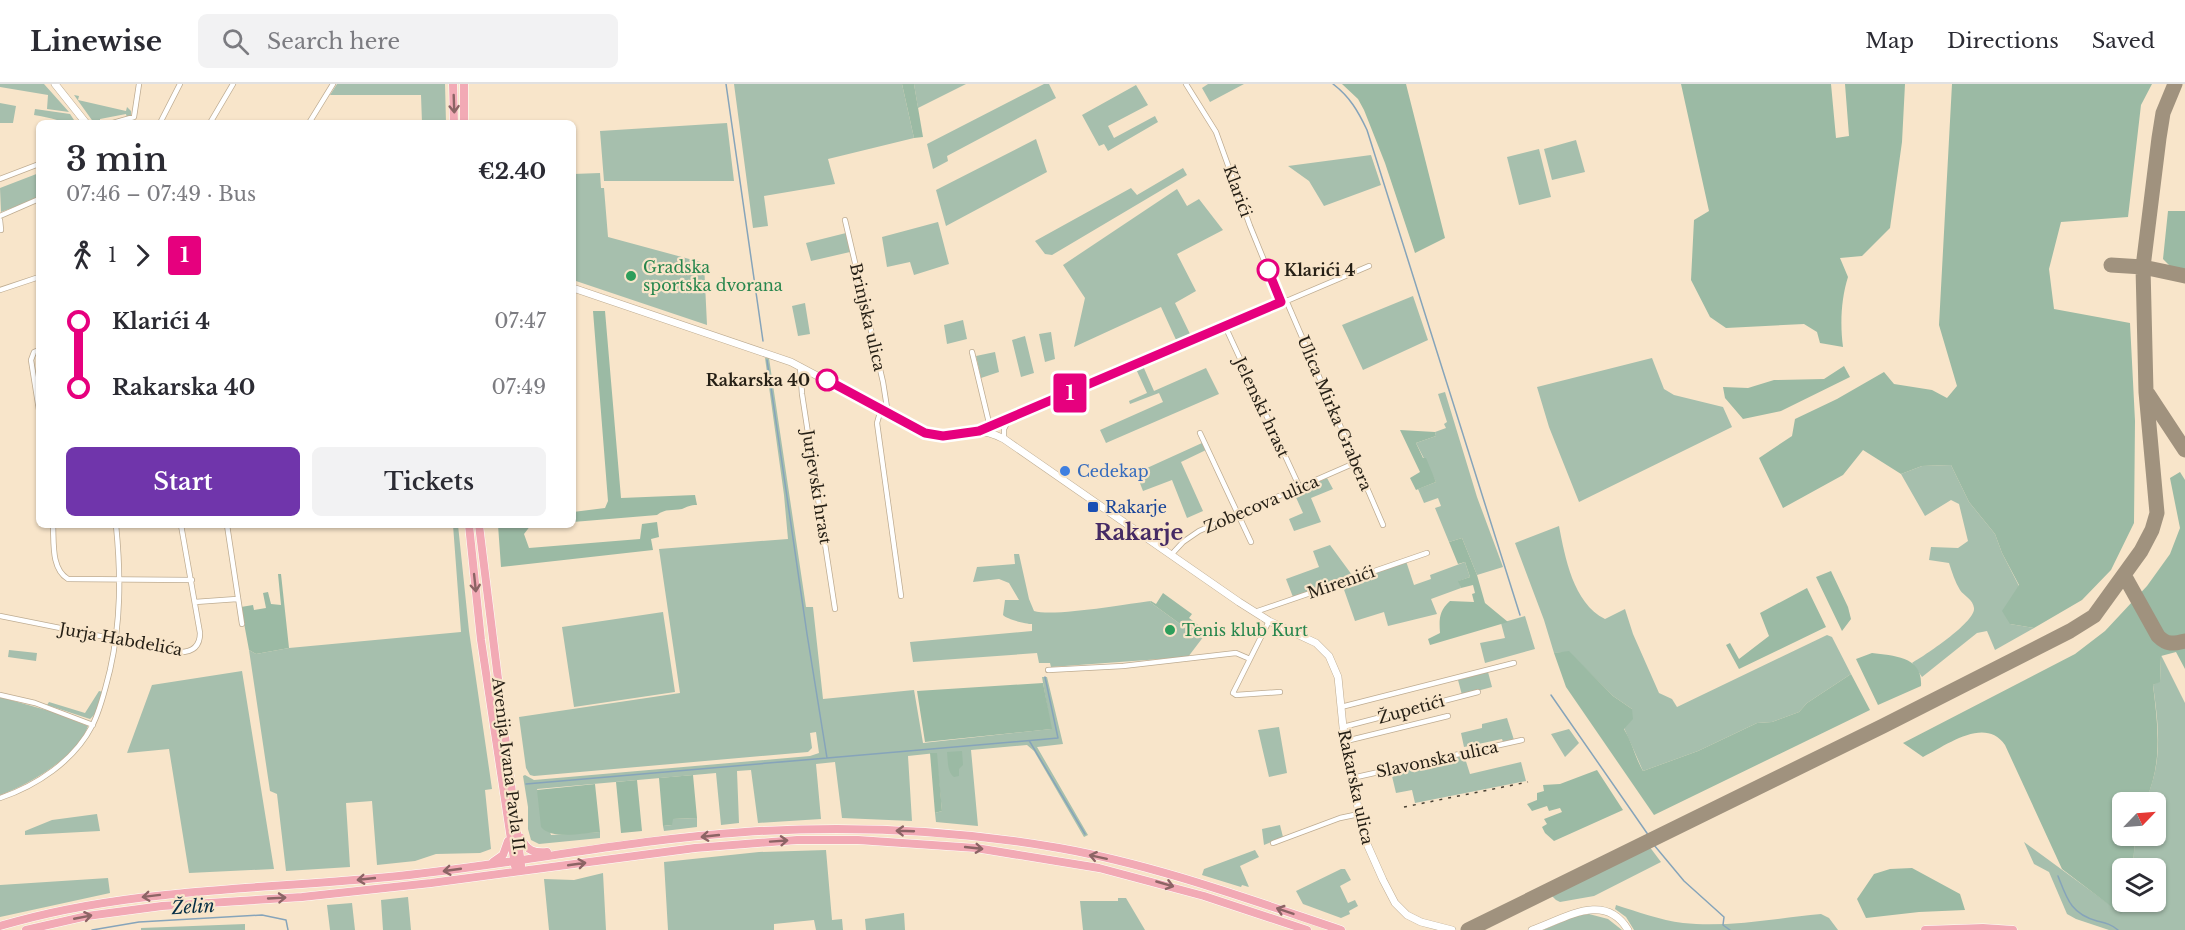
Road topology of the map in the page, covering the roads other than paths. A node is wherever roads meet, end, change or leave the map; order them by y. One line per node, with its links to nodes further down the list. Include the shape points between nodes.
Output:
1 (55, 84): 9 (main road)
2 (140, 84): 10 (street, via 133,119)
3 (180, 84): 11 (street)
4 (233, 84): 12 (street)
5 (333, 84): 13 (street)
6 (453, 84): 14 (main road, one-way to 14)
7 (464, 84): 15 (main road)
8 (1186, 84): 26 (street, Klarići, via 1216,132)
9 (84, 120)
10 (128, 120)
11 (162, 120)
12 (212, 120)
13 (311, 120)
14 (454, 120)
15 (465, 120)
16 (36, 165): 17 (street)
17 (0, 179)
18 (36, 200): 19 (street)
19 (0, 218): 21 (street)
20 (845, 220): 32 (street, Brinjska ulica, via 883,382)
21 (1, 230)
22 (1369, 266): 26 (street)
23 (36, 278): 25 (street)
24 (576, 289): 30 (main road, Rakarska ulica)
25 (0, 290)
26 (1284, 301): 27 (street); 38 (street, Ulica Mirka Grabera)
27 (1225, 326): 33 (street); 39 (street, Jelenski hrast)
28 (36, 352): 31 (street, via 31,360)
29 (972, 352): 34 (street)
30 (800, 366): 32 (main road, Rakarska ulica); 56 (street, Jurjevski hrast)
31 (36, 391)
32 (884, 412): 35 (main road, Rakarska ulica, via 932,435); 53 (street, Brinjska ulica, via 877,423)
33 (1009, 419): 34 (street); 37 (street)
34 (990, 427): 35 (street)
35 (979, 431): 37 (main road, Rakarska ulica)
36 (1200, 433): 40 (street)
37 (1004, 439): 50 (main road, Rakarska ulica)
38 (1357, 462): 39 (street, Zobecova ulica); 41 (street, Ulica Mirka Grabera)
39 (1300, 488): 40 (street, Zobecova ulica)
40 (1238, 514): 48 (street); 50 (street, Zobecova ulica, via 1194,533)
41 (1383, 525)
42 (53, 528): 51 (street, via 57,566 64,577 75,581)
43 (116, 528): 51 (street)
44 (182, 528): 52 (street)
45 (227, 528): 54 (street)
46 (469, 528): 77 (main road, Avenija Ivana Pavla II., one-way to 77)
47 (479, 528): 78 (main road, Avenija Ivana Pavla II.)
48 (1251, 542)
49 (1426, 553): 57 (street, Mirenići)
50 (1171, 555): 57 (main road, Rakarska ulica)
51 (120, 580): 52 (street); 61 (street)
52 (192, 580): 55 (street)
53 (901, 596)
54 (237, 599): 55 (street); 60 (street)
55 (195, 602): 61 (street, Jurja Habdelića, via 201,637 190,651)
56 (835, 609)
57 (1255, 612): 59 (main road, Rakarska ulica)
58 (0, 616): 61 (street, Jurja Habdelića)
59 (1269, 621): 62 (street); 68 (main road, Rakarska ulica, via 1306,637 1329,656 1338,677)
60 (242, 624)
61 (116, 639): 70 (street)
62 (1250, 659): 64 (street, via 1236,653); 65 (street, via 1234,695)
63 (1514, 663): 68 (street, Rakarska ulica)
64 (1048, 670)
65 (1280, 692)
66 (1478, 692): 71 (street, Župetići)
67 (0, 694): 70 (street)
68 (1341, 707): 71 (main road, Rakarska ulica)
69 (1448, 716): 73 (street)
70 (93, 725): 75 (street, via 54,770)
71 (1343, 727): 73 (main road, Rakarska ulica)
72 (1522, 740): 74 (street, Slavonska ulica)
73 (1346, 741): 74 (main road, Rakarska ulica)
74 (1352, 778): 76 (main road, Rakarska ulica)
75 (0, 798)
76 (1359, 814): 79 (street); 88 (main road, Rakarska ulica, via 1367,844 1400,909 1420,922)
77 (507, 816): 81 (main road, Avenija Ivana Pavla II.); 82 (main road, via 505,852)
78 (518, 831): 80 (main road, via 529,850); 81 (main road, Avenija Ivana Pavla II.)
79 (1273, 843)
80 (559, 855): 81 (main road); 87 (main road, one-way to 80, via 1153,870 1060,848 946,833 853,829 743,832)
81 (517, 861): 82 (main road); 83 (main road, Avenija Ivana Pavla II.)
82 (486, 865): 84 (main road, one-way to 84, via 298,886 159,895 86,906)
83 (519, 872): 85 (main road, one-way to 83, via 153,907 302,897); 86 (main road, one-way to 86, via 742,844 817,840 926,843 1099,868 1204,896)
84 (0, 926)
85 (26, 930)
86 (1307, 930)
87 (1341, 930)
88 (1452, 930)
89 (1532, 930): 90 (main road, via 1576,911 1595,910 1615,916)
90 (1628, 930)
91 (1925, 930): 92 (main road)
92 (2013, 930)

